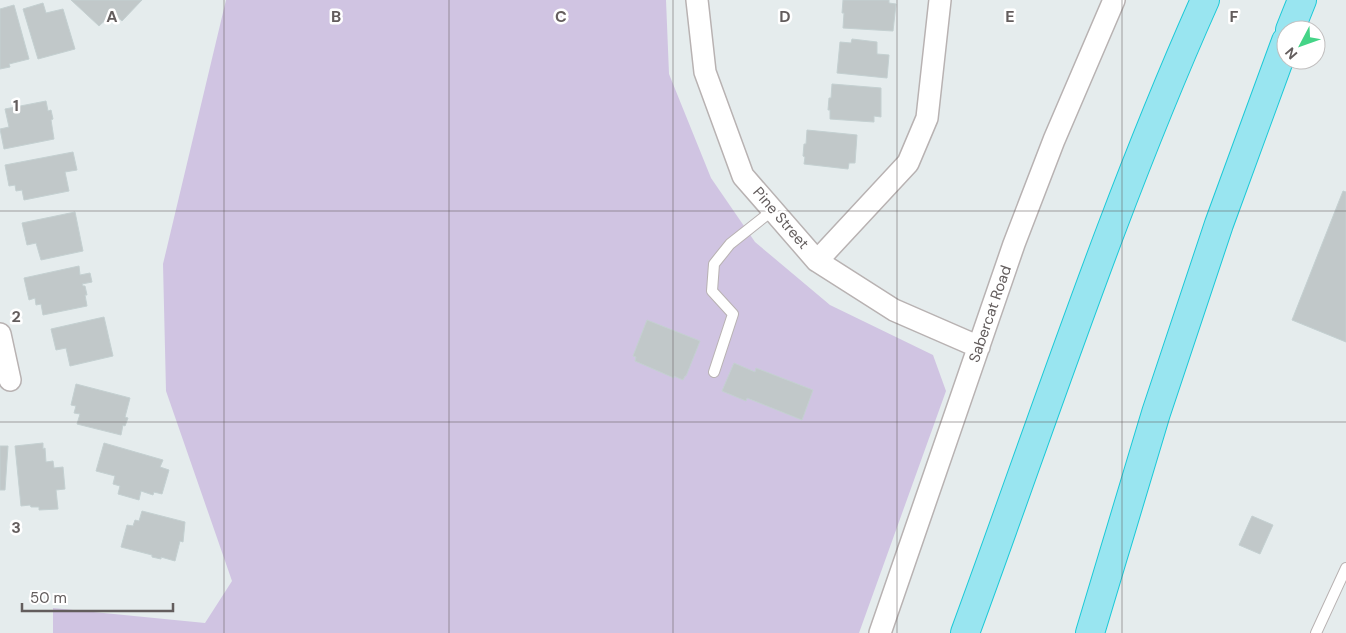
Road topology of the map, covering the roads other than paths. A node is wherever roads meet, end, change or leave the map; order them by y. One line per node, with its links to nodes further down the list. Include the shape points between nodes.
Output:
1 (697, 0): 8 (street, Pine Street, via 705,72 743,176)
2 (940, 0): 9 (street, via 927,118 908,163)
3 (1114, 0): 11 (street, Sabercat Road, via 1054,140)
4 (1205, 0): 16 (highway, via 1108,240)
5 (1302, 0): 6 (highway)
6 (1294, 20)
7 (1276, 68): 17 (highway, via 1162,394)
8 (773, 210): 9 (street, Pine Street); 12 (lane, via 730,244 714,264 712,291 733,314)
9 (817, 261): 11 (street, Pine Street, via 894,310)
10 (0, 334): 13 (street)
11 (979, 347): 15 (street, Sabercat Road)
12 (714, 372)
13 (10, 380)
14 (1346, 568): 18 (lane)
15 (880, 633)
16 (965, 633)
17 (1090, 633)
18 (1316, 633)

